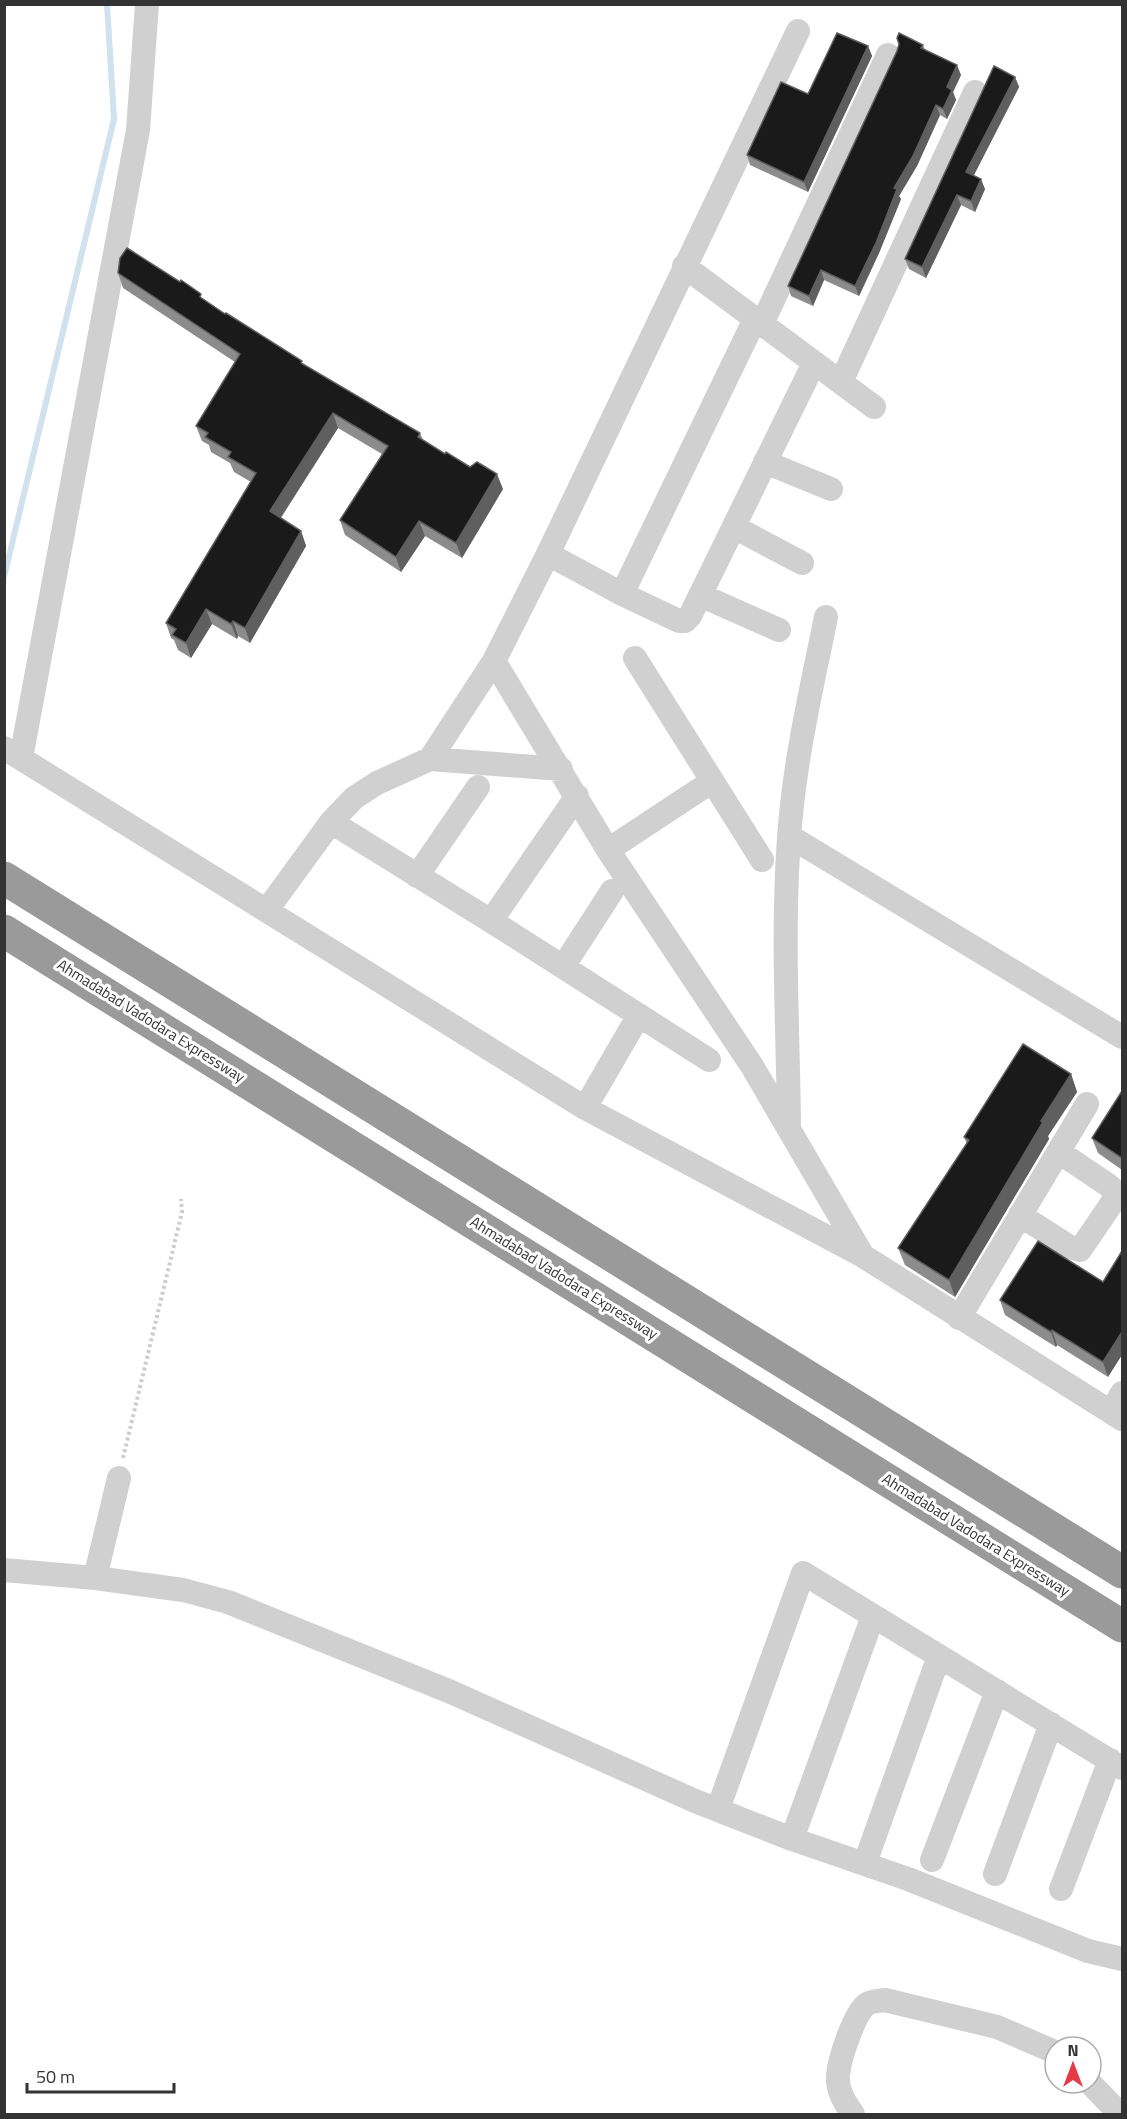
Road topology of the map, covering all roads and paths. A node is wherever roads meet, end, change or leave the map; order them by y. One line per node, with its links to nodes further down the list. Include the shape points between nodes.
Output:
1 (147, 4): 21 (street, via 138,130)
2 (798, 31): 5 (street)
3 (888, 55): 6 (street)
4 (975, 92): 8 (street)
5 (684, 266): 6 (street); 13 (street)
6 (758, 322): 7 (street); 15 (street)
7 (814, 363): 8 (street); 10 (street)
8 (841, 382): 9 (street)
9 (874, 407)
10 (765, 462): 11 (street); 12 (street)
11 (831, 489)
12 (734, 527): 14 (street); 16 (street)
13 (548, 554): 15 (street); 20 (street)
14 (802, 563)
15 (622, 594): 16 (street, via 679,621 690,616)
16 (700, 595): 18 (street)
17 (826, 617): 28 (street, via 799,747)
18 (779, 630)
19 (635, 658): 24 (street)
20 (494, 661): 22 (street); 23 (street)
21 (13, 753): 34 (street)
22 (430, 759): 23 (street); 27 (street, via 377,783 354,798)
23 (561, 769): 26 (street)
24 (711, 782): 29 (street); 30 (street)
25 (478, 787): 31 (street)
26 (577, 796): 29 (street); 35 (street)
27 (332, 822): 31 (street); 34 (street)
28 (789, 836): 39 (street); 43 (street)
29 (608, 850): 43 (street)
30 (762, 860)
31 (417, 876): 35 (street)
32 (4, 879): 52 (highway)
33 (612, 891): 37 (street)
34 (267, 910): 42 (street)
35 (491, 921): 37 (street)
36 (4, 931): 55 (highway, Ahmadabad Vadodara Expressway)
37 (563, 967): 38 (street)
38 (639, 1016): 40 (street); 42 (street)
39 (1122, 1037)
40 (709, 1060)
41 (1087, 1104): 44 (street)
42 (585, 1108): 47 (street)
43 (789, 1127): 47 (street)
44 (1059, 1152): 46 (street); 46 (street, via 1115,1191 1114,1200 1080,1250)
45 (181, 1199): 50 (path, via 182,1212)
46 (1020, 1215): 48 (street)
47 (863, 1256): 48 (street)
48 (959, 1318): 49 (street)
49 (1118, 1408)
50 (119, 1478): 53 (street)
51 (4, 1570): 53 (street)
52 (1122, 1572)
53 (95, 1578): 60 (street, via 183,1590 228,1602 451,1692)
54 (873, 1616): 56 (street); 60 (street, via 803,1573); 61 (street)
55 (1122, 1626)
56 (939, 1656): 57 (street); 63 (street)
57 (997, 1691): 58 (street); 62 (street)
58 (1051, 1724): 59 (street); 64 (street)
59 (1116, 1764): 65 (street)
60 (718, 1809): 61 (street)
61 (792, 1839): 63 (street)
62 (933, 1860)
63 (865, 1863): 66 (street, via 1088,1951)
64 (995, 1874)
65 (1061, 1889)
66 (1122, 1959)
67 (1043, 2047): 69 (street, via 997,2027 885,2000 868,2003 859,2012 838,2077 842,2098)
68 (1101, 2095): 70 (street)
69 (853, 2115)
70 (1120, 2115)

